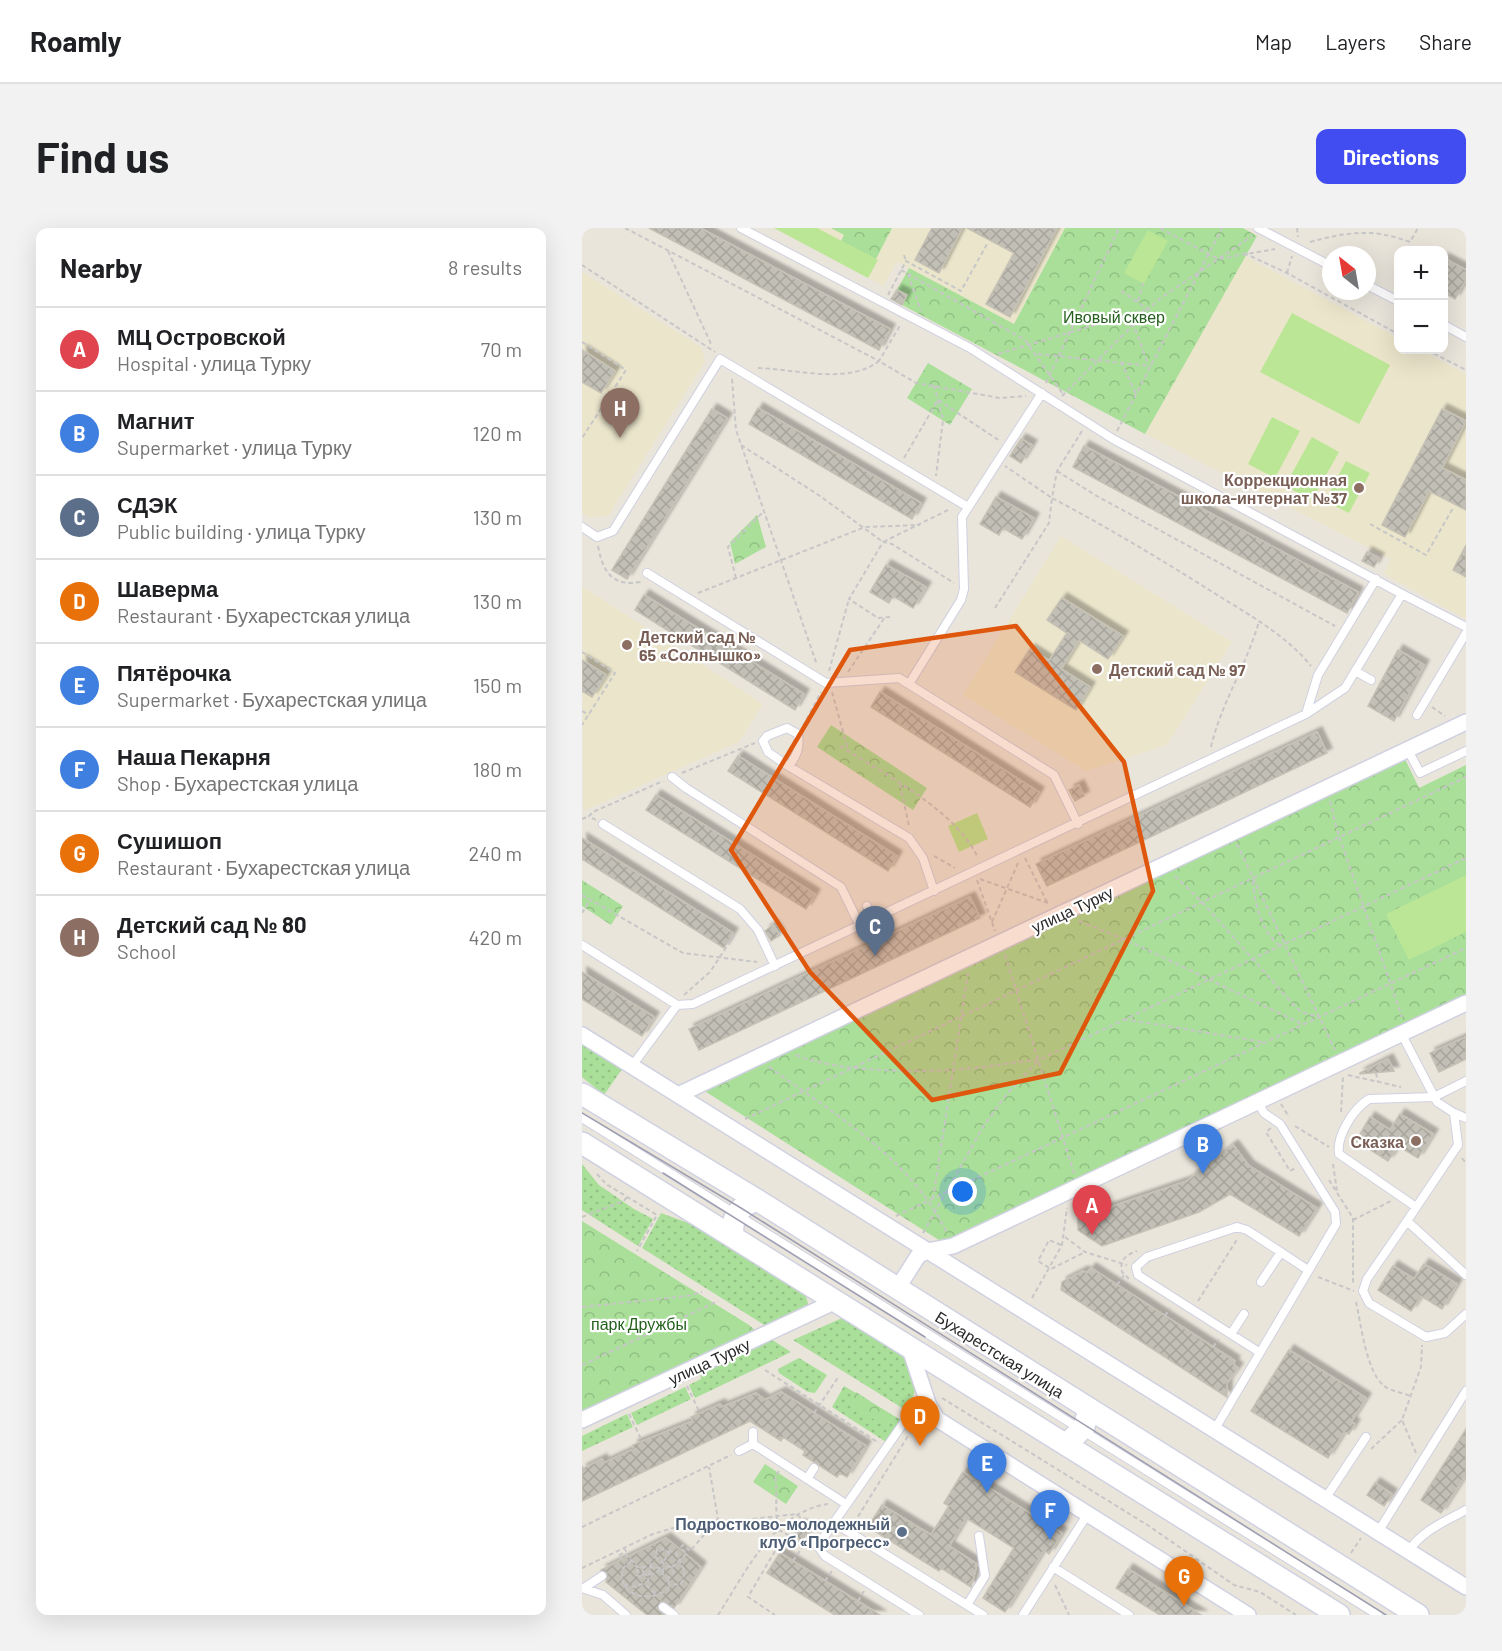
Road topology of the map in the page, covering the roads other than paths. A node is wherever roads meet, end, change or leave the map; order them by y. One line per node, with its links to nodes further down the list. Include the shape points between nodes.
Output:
1 (741, 228): 8 (lane, via 926,325)
2 (1260, 229): 3 (lane)
3 (1322, 261)
4 (1376, 290): 5 (lane)
5 (1396, 300)
6 (1448, 328): 7 (lane)
7 (1466, 337)
8 (1042, 393): 9 (lane); 12 (lane, via 1113,439)
9 (965, 505): 10 (lane, via 720,359 613,531 597,537); 18 (lane, via 961,600)
10 (582, 527)
11 (651, 576): 18 (lane, via 825,683 898,678)
12 (1376, 579): 13 (lane); 19 (lane, via 1318,675)
13 (1402, 594): 14 (lane); 16 (lane)
14 (1466, 627)
15 (1466, 633): 20 (lane)
16 (1355, 671): 17 (lane); 19 (lane, via 1345,688)
17 (1371, 680)
18 (909, 684): 27 (lane, via 1054,775)
19 (1306, 714): 27 (lane)
20 (1417, 715)
21 (1466, 722): 22 (street, улица Турку)
22 (1408, 750): 23 (lane, via 1420,773); 41 (street, улица Турку)
23 (1466, 751)
24 (789, 766): 24 (lane, via 799,752 796,732 787,728 763,741 768,752); 28 (lane, via 909,838 920,852)
25 (672, 777): 31 (lane, via 841,887)
26 (603, 824): 33 (lane, via 740,909 758,930)
27 (1078, 824): 28 (lane)
28 (934, 891): 30 (lane)
29 (867, 906): 30 (lane)
30 (872, 920): 31 (lane)
31 (860, 926): 33 (lane)
32 (582, 945): 35 (lane)
33 (775, 966): 35 (lane, via 693,1004)
34 (1466, 1003): 36 (street)
35 (678, 1004): 38 (lane)
36 (1404, 1032): 42 (lane); 43 (street)
37 (582, 1035): 38 (street)
38 (632, 1066): 41 (street)
39 (1466, 1082): 42 (lane)
40 (582, 1094): 48 (main road, Бухарестская улица)
41 (678, 1095): 53 (street)
42 (1434, 1097): 44 (lane); 49 (lane, via 1369,1099 1360,1104 1337,1146 1339,1154)
43 (1257, 1101): 53 (street, via 953,1246); 55 (lane, via 1264,1113 1280,1124 1335,1212 1336,1224)
44 (1454, 1113): 46 (lane); 49 (lane, via 1458,1145)
45 (582, 1118): 50 (lane)
46 (1466, 1118)
47 (582, 1143): 52 (main road)
48 (758, 1200): 50 (main road); 58 (main road, Бухарестская улица)
49 (1416, 1207): 51 (lane)
50 (736, 1214): 52 (main road); 71 (lane)
51 (1407, 1221): 56 (lane); 61 (lane, via 1364,1285 1365,1297 1426,1337 1445,1333)
52 (733, 1236): 59 (main road)
53 (927, 1251): 58 (street, via 918,1257); 69 (street)
54 (1281, 1252): 55 (lane); 57 (lane); 62 (lane, via 1237,1227 1147,1257 1136,1267 1138,1275)
55 (1310, 1272): 64 (lane)
56 (1466, 1275)
57 (1261, 1282)
58 (897, 1289): 67 (main road, Бухарестская улица)
59 (836, 1301): 63 (main road); 68 (street, улица Турку)
60 (1244, 1314): 62 (lane)
61 (1466, 1314)
62 (1230, 1338): 64 (lane)
63 (909, 1346): 66 (street); 71 (main road)
64 (1259, 1352): 69 (lane)
65 (1466, 1391): 82 (lane)
66 (932, 1397): 78 (lane, via 886,1448); 80 (street, via 932,1412 944,1425)
67 (1089, 1409): 71 (main road); 100 (main road, Бухарестская улица)
68 (582, 1420)
69 (1215, 1429): 77 (street)
70 (753, 1432): 73 (lane)
71 (1074, 1437): 98 (main road); 99 (lane)
72 (1366, 1437): 77 (lane)
73 (753, 1444): 74 (lane); 76 (lane)
74 (739, 1451)
75 (814, 1468): 76 (lane)
76 (807, 1479): 78 (lane)
77 (1325, 1499): 82 (street)
78 (846, 1504): 81 (lane)
79 (1466, 1510): 84 (lane, via 1425,1533)
80 (1087, 1515): 85 (lane); 97 (street)
81 (833, 1522): 89 (lane); 93 (lane, via 820,1549 825,1556)
82 (1378, 1532): 84 (street)
83 (979, 1536): 89 (lane, via 985,1576)
84 (1409, 1551): 87 (street)
85 (1053, 1567): 95 (lane); 96 (lane)
86 (603, 1576): 88 (lane)
87 (1466, 1587)
88 (583, 1588): 91 (lane, via 603,1595)
89 (967, 1605): 94 (lane)
90 (663, 1607): 92 (lane)
91 (626, 1615)
92 (674, 1615)
93 (919, 1615)
94 (982, 1615)
95 (1023, 1615)
96 (1129, 1615)
97 (1248, 1615)
98 (1339, 1615)
99 (1378, 1615)
100 (1418, 1615)

